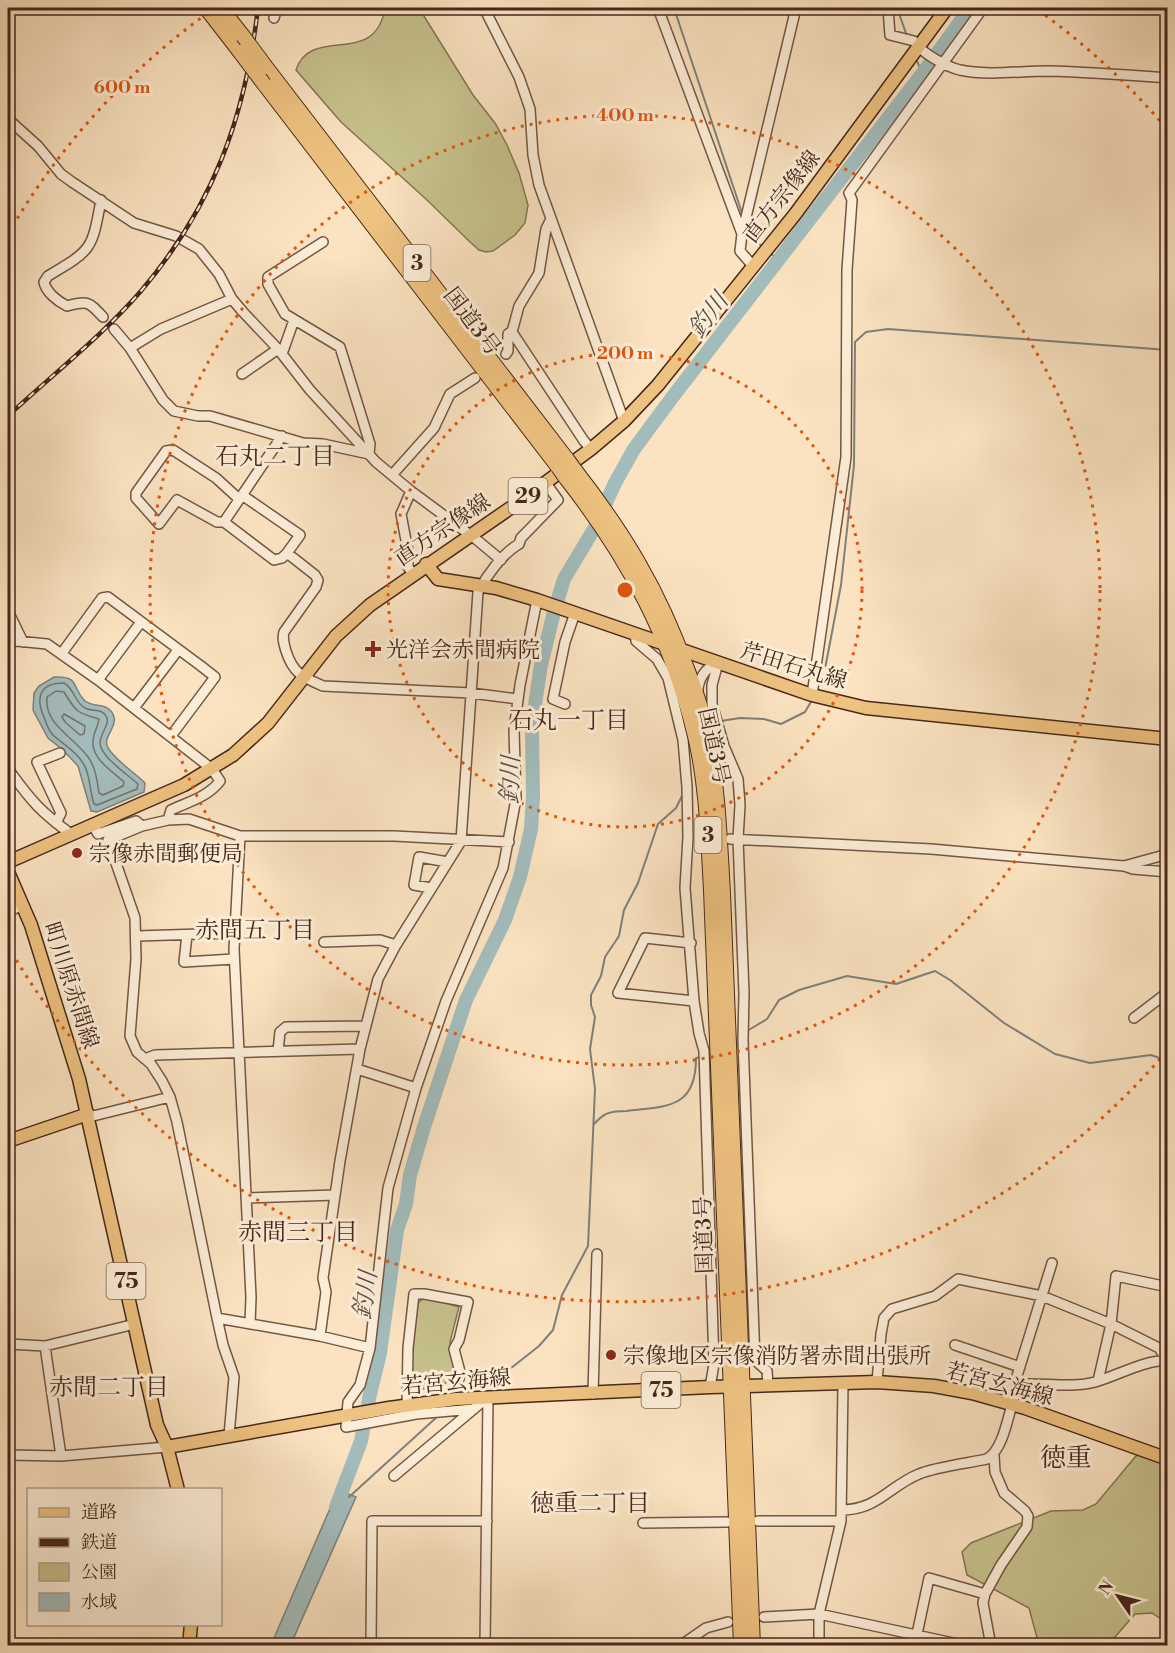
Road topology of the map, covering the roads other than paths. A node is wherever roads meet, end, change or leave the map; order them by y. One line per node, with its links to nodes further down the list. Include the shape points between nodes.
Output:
1 (206, 8): 32 (highway, 国道3号 / 3, bridge)
2 (221, 8): 32 (highway, 国道3号 / 3, bridge)
3 (484, 8): 14 (street, via 519,77 530,109 533,155)
4 (658, 8): 15 (street)
5 (796, 8): 15 (street)
6 (888, 8): 9 (street, via 890,35 914,41)
7 (947, 8): 9 (main road, 直方宗像線 / 29)
8 (983, 8): 10 (street)
9 (920, 48): 10 (street); 17 (main road, 直方宗像線 / 29)
10 (943, 63): 11 (street, via 983,72 1048,71); 60 (street, via 849,193 852,200 847,270 846,457)
11 (1167, 78)
12 (8, 119): 13 (street, via 61,174)
13 (102, 200): 18 (street, via 134,223 176,236 199,249); 19 (street, via 91,244 44,282 59,302 67,306 90,303)
14 (550, 219): 22 (street, via 539,273 519,306); 28 (street)
15 (742, 234): 17 (street, via 740,251)
16 (323, 242): 20 (street, via 268,277 285,314)
17 (753, 266): 28 (main road, 直方宗像線 / 29, via 658,385)
18 (232, 299): 23 (street, via 162,329); 24 (street)
19 (103, 317)
20 (294, 320): 24 (street); 31 (street, via 340,347 370,444)
21 (114, 329): 23 (street)
22 (512, 332): 25 (street, via 508,334); 30 (street)
23 (130, 348): 29 (street, via 174,411 210,416)
24 (280, 352): 26 (street); 31 (street)
25 (506, 354)
26 (242, 374)
27 (475, 378): 33 (street, via 450,394 434,428)
28 (624, 421): 30 (main road, 直方宗像線 / 29)
29 (282, 436): 31 (street); 36 (street)
30 (591, 449): 34 (main road, 直方宗像線 / 29)
31 (369, 454): 33 (street)
32 (566, 468): 38 (highway, 国道3号 / 3)
33 (392, 475): 35 (street)
34 (546, 483): 39 (main road, 直方宗像線 / 29); 41 (street, via 558,500)
35 (411, 491): 39 (street); 43 (street, via 401,514 408,567)
36 (241, 497): 37 (street); 37 (street, via 173,450 166,451 136,493 159,524 177,500); 40 (street, via 300,535)
37 (224, 522): 40 (street, via 274,560)
38 (610, 526): 52 (highway, 国道3号 / 3); 54 (highway, 国道3号 / 3, via 629,544 666,612)
39 (469, 536): 41 (street); 42 (main road, 直方宗像線 / 29)
40 (287, 553): 57 (street, via 318,580 282,639 289,664)
41 (501, 561): 44 (street)
42 (426, 564): 43 (main road, 直方宗像線 / 29); 44 (main road, 芹田石丸線, via 438,579)
43 (413, 574): 57 (main road, 直方宗像線 / 29, via 351,621)
44 (482, 586): 45 (main road, 芹田石丸線); 59 (street, via 478,592)
45 (539, 600): 47 (main road, 芹田石丸線); 62 (street)
46 (8, 611): 50 (street)
47 (575, 613): 49 (main road, 芹田石丸線); 63 (street, via 553,699)
48 (141, 622): 53 (street); 55 (street, via 108,597 102,598); 58 (street)
49 (635, 633): 52 (main road, 芹田石丸線); 76 (street, via 636,641 657,659 668,678 683,740)
50 (23, 642): 51 (street); 55 (street, via 47,644)
51 (8, 643)
52 (666, 644): 54 (main road, 芹田石丸線); 101 (highway, 国道3号 / 3, via 695,735 703,784)
53 (178, 650): 64 (street); 65 (street, via 215,677)
54 (681, 650): 56 (main road, 芹田石丸線); 61 (highway, 国道3号 / 3)
55 (62, 653): 58 (street)
56 (718, 663): 60 (main road, 芹田石丸線); 61 (street, via 699,682); 78 (street, via 712,704 738,779 740,806)
57 (304, 678): 59 (street, via 323,686); 68 (main road, 直方宗像線 / 29, via 268,723)
58 (98, 680): 64 (street)
59 (471, 693): 62 (street); 79 (street)
60 (812, 695): 66 (main road, 芹田石丸線, via 900,713)
61 (698, 698): 101 (highway, 国道3号 / 3, via 719,810)
62 (518, 699): 80 (street, via 514,730 516,799)
63 (566, 704)
64 (134, 708): 65 (street)
65 (171, 736): 68 (street)
66 (1167, 739)
67 (60, 753): 71 (street, via 37,762 61,813)
68 (212, 769): 70 (street, via 219,781 215,787 171,810); 72 (main road, 直方宗像線 / 29)
69 (8, 774): 71 (street)
70 (168, 820): 73 (street); 75 (street, via 189,819)
71 (56, 823): 74 (street)
72 (92, 824): 73 (street, via 98,834 136,821); 74 (main road, 直方宗像線 / 29)
73 (142, 826): 92 (street, via 108,840 135,918)
74 (71, 834): 82 (main road, 直方宗像線 / 29)
75 (240, 836): 79 (street, via 394,836); 90 (street)
76 (688, 837): 77 (street); 94 (street, via 685,888)
77 (703, 838)
78 (734, 839): 84 (street, via 931,849); 132 (street, via 744,993 756,1360 767,1371)
79 (461, 841): 80 (street); 83 (street)
80 (509, 842): 107 (street, via 503,868 446,1001)
81 (1167, 854): 84 (street)
82 (8, 862)
83 (448, 862): 87 (street); 87 (street, via 419,857 414,885)
84 (1124, 866): 86 (street)
85 (8, 872): 88 (main road, 町川原赤間線)
86 (1167, 872)
87 (431, 888): 95 (street)
88 (22, 906): 89 (street); 109 (main road, 町川原赤間線)
89 (8, 911)
90 (233, 933): 91 (street); 96 (street)
91 (187, 935): 92 (street); 96 (street, via 184,962)
92 (137, 936): 105 (street, via 130,1036)
93 (324, 942): 95 (street, via 380,940)
94 (691, 943): 98 (street); 98 (street, via 645,938 618,993)
95 (396, 945): 100 (street, via 378,979)
96 (234, 959): 104 (street)
97 (1167, 992): 99 (street)
98 (694, 1001): 134 (street, via 704,1051 714,1364)
99 (1134, 1018)
100 (366, 1026): 102 (street); 103 (street, via 285,1027 279,1032)
101 (723, 1032): 133 (highway, 国道3号 / 3)
102 (360, 1049): 103 (street); 106 (street)
103 (278, 1051): 104 (street)
104 (239, 1052): 105 (street); 112 (street)
105 (145, 1059): 108 (street)
106 (357, 1069): 107 (street); 111 (street)
107 (416, 1088): 125 (street, via 388,1188)
108 (170, 1097): 109 (street); 117 (street)
109 (88, 1114): 110 (main road); 118 (main road, 75)
110 (8, 1142)
111 (335, 1195): 112 (street); 121 (street)
112 (246, 1198): 119 (street)
113 (597, 1254): 136 (street)
114 (1052, 1263): 116 (street)
115 (1167, 1287): 120 (street, via 1116,1276)
116 (1042, 1296): 120 (street); 127 (street); 130 (street, via 958,1280 935,1296 892,1309 884,1318)
117 (217, 1318): 119 (street); 143 (street, via 234,1377)
118 (135, 1324): 124 (street); 144 (main road, 75, via 157,1425)
119 (250, 1324): 121 (street)
120 (1111, 1324): 126 (street, via 1159,1348); 129 (street)
121 (320, 1336): 125 (street)
122 (8, 1344): 124 (street)
123 (955, 1345): 127 (street)
124 (45, 1346): 147 (street)
125 (370, 1348): 142 (street, via 360,1385 348,1402)
126 (1167, 1360): 129 (street)
127 (1020, 1367): 135 (street)
128 (459, 1379): 139 (street, via 454,1349 468,1302 414,1294)
129 (1098, 1381): 135 (street, via 1078,1385 1024,1384)
130 (877, 1382): 131 (main road, 若宮玄海線 / 75); 138 (main road, 若宮玄海線 / 75, via 934,1386)
131 (843, 1384): 132 (main road, 若宮玄海線 / 75); 151 (street)
132 (768, 1385): 133 (main road, 若宮玄海線 / 75)
133 (736, 1386): 134 (main road, 若宮玄海線 / 75); 167 (highway, 国道3号 / 3); 168 (highway, 国道3号 / 3)
134 (710, 1387): 136 (main road, 若宮玄海線 / 75)
135 (1017, 1388): 138 (street)
136 (593, 1394): 137 (main road, 若宮玄海線 / 75)
137 (484, 1397): 139 (main road, 若宮玄海線 / 75); 140 (street); 152 (street)
138 (1011, 1404): 146 (street); 148 (main road, 若宮玄海線 / 75)
139 (407, 1405): 141 (main road, 若宮玄海線 / 75)
140 (474, 1408): 141 (street); 149 (street)
141 (389, 1413): 142 (main road, 若宮玄海線 / 75)
142 (348, 1419): 143 (main road, 若宮玄海線 / 75)
143 (229, 1436): 144 (main road, 若宮玄海線 / 75)
144 (167, 1447): 147 (street); 150 (main road)
145 (8, 1455): 147 (street)
146 (994, 1455): 151 (street, via 987,1460 921,1473 870,1505); 157 (street, via 1004,1494 1028,1516 1027,1527)
147 (62, 1456)
148 (1167, 1459)
149 (394, 1476)
150 (177, 1488)
151 (841, 1510): 154 (street)
152 (487, 1521): 164 (street, via 372,1521); 165 (street)
153 (758, 1521): 154 (street)
154 (841, 1521): 158 (street)
155 (643, 1522): 156 (street)
156 (727, 1522)
157 (985, 1594): 162 (street, via 929,1578); 171 (street, via 983,1603)
158 (819, 1614): 159 (street); 162 (street); 169 (street)
159 (764, 1617)
160 (728, 1622): 166 (street, via 706,1629)
161 (191, 1626): 163 (main road)
162 (917, 1634): 170 (street)
163 (189, 1646)
164 (371, 1646)
165 (485, 1646)
166 (680, 1646)
167 (741, 1646)
168 (753, 1646)
169 (819, 1646)
170 (967, 1646)
171 (991, 1646)

